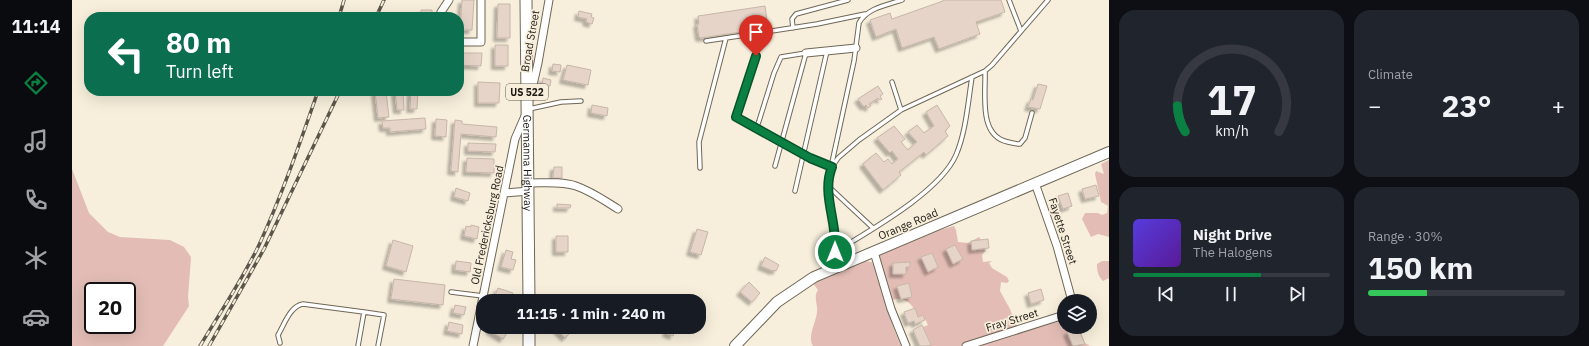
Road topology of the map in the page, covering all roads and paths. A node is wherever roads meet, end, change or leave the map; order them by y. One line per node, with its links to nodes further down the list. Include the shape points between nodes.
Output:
1 (449, 0): 9 (street)
2 (481, 0): 15 (street, via 481,42)
3 (526, 0): 24 (main road, Germanna Highway / US 522)
4 (549, 0): 24 (street, Broad Street)
5 (848, 0): 11 (lane, via 796,14 792,19)
6 (902, 0): 10 (lane)
7 (1010, 0): 12 (lane)
8 (1048, 0): 12 (lane)
9 (441, 12)
10 (866, 14): 11 (lane); 16 (lane, via 859,23)
11 (793, 28): 13 (lane)
12 (1021, 31): 20 (lane)
13 (726, 38): 14 (lane); 33 (lane, via 699,142)
14 (706, 41)
15 (464, 42)
16 (856, 48): 17 (street); 32 (lane)
17 (827, 50): 18 (street); 30 (lane)
18 (806, 53): 27 (lane, via 781,57); 28 (lane)
19 (756, 56): 27 (lane, via 736,117)
20 (985, 71): 21 (lane); 26 (lane, via 987,123 993,135 1004,141 1020,144 1025,138)
21 (972, 77): 25 (lane); 40 (lane, via 960,145 950,166 928,190)
22 (892, 82): 25 (lane)
23 (581, 100): 24 (lane)
24 (528, 110): 36 (main road, Germanna Highway / US 522); 38 (street, Old Fredericksburg Road, via 515,139)
25 (901, 110): 32 (lane, via 838,158)
26 (1032, 113)
27 (756, 129): 28 (lane)
28 (781, 143): 30 (lane); 31 (lane)
29 (1109, 152): 34 (main road, Orange Road)
30 (802, 154): 32 (lane); 37 (lane)
31 (775, 166)
32 (832, 167): 35 (lane)
33 (700, 168)
34 (1035, 183): 42 (main road, Orange Road); 47 (street, Fayette Street)
35 (828, 186): 40 (lane); 41 (lane, via 836,235)
36 (529, 187): 38 (street); 39 (street, via 554,183 576,186 593,193); 46 (main road, Germanna Highway / US 522)
37 (795, 190)
38 (505, 193): 45 (street, Old Fredericksburg Road)
39 (618, 209)
40 (873, 228): 41 (lane)
41 (835, 252): 43 (lane)
42 (874, 252): 43 (main road, Orange Road); 59 (street, via 891,309)
43 (830, 270): 58 (main road, Orange Road, via 777,302)
44 (451, 292): 48 (lane)
45 (483, 294)
46 (529, 294)
47 (1071, 294)
48 (476, 295)
49 (364, 312): 53 (lane, via 298,305 278,335); 54 (lane); 55 (lane, via 384,315)
50 (1057, 317): 60 (street, Fray Street)
51 (476, 331): 56 (street, Old Fredericksburg Road)
52 (529, 334): 57 (main road)
53 (280, 343)
54 (358, 346)
55 (378, 346)
56 (473, 346)
57 (529, 346)
58 (735, 346)
59 (906, 346)
60 (966, 346)

